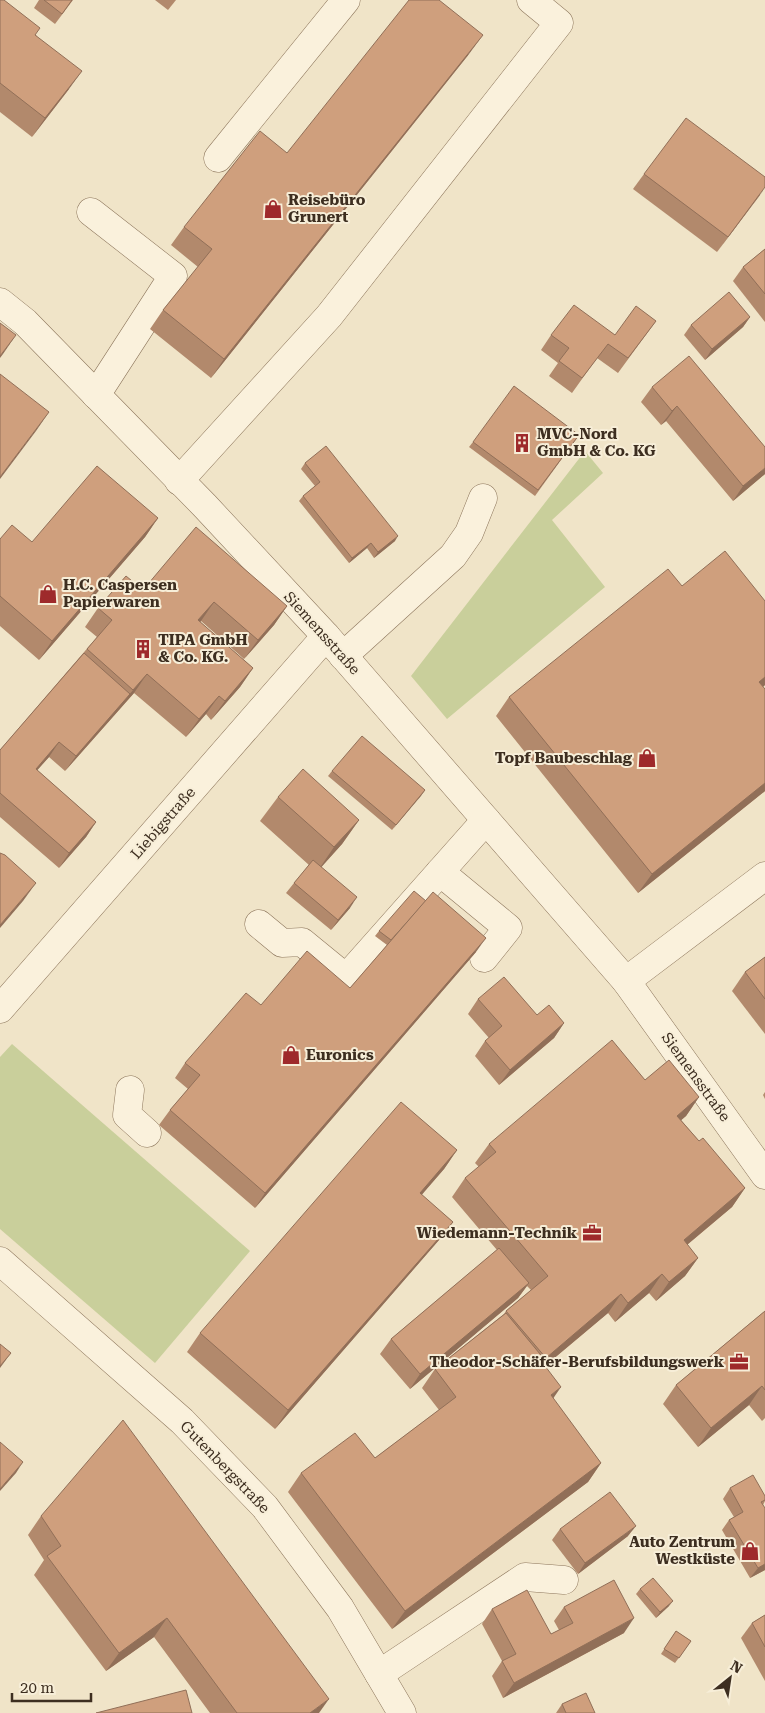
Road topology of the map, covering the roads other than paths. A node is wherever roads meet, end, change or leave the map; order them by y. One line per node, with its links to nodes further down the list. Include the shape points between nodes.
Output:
1 (346, 0): 3 (street)
2 (531, 0): 7 (street, via 559,23 329,316)
3 (218, 158)
4 (92, 212): 6 (street, via 173,276)
5 (0, 302): 6 (street, Siemensstraße, via 25,322)
6 (96, 395): 7 (street, Siemensstraße)
7 (179, 481): 9 (street, Siemensstraße)
8 (483, 498): 9 (street, Liebigstraße, via 469,533 453,556)
9 (334, 646): 10 (street, Siemensstraße); 16 (street, Liebigstraße)
10 (486, 820): 11 (street); 15 (street, Siemensstraße)
11 (440, 872): 13 (street, via 346,978 302,942 282,943); 14 (street, via 508,928)
12 (765, 876): 15 (street)
13 (259, 924)
14 (484, 958)
15 (626, 981): 19 (street, Siemensstraße)
16 (0, 1009)
17 (130, 1090): 18 (street, via 127,1115)
18 (147, 1133)
19 (765, 1175)
20 (0, 1261): 22 (street, Gutenbergstraße, via 182,1421 265,1507 340,1608)
21 (564, 1580): 22 (street, via 525,1577)
22 (379, 1674): 23 (street, Gutenbergstraße)
23 (402, 1713)

